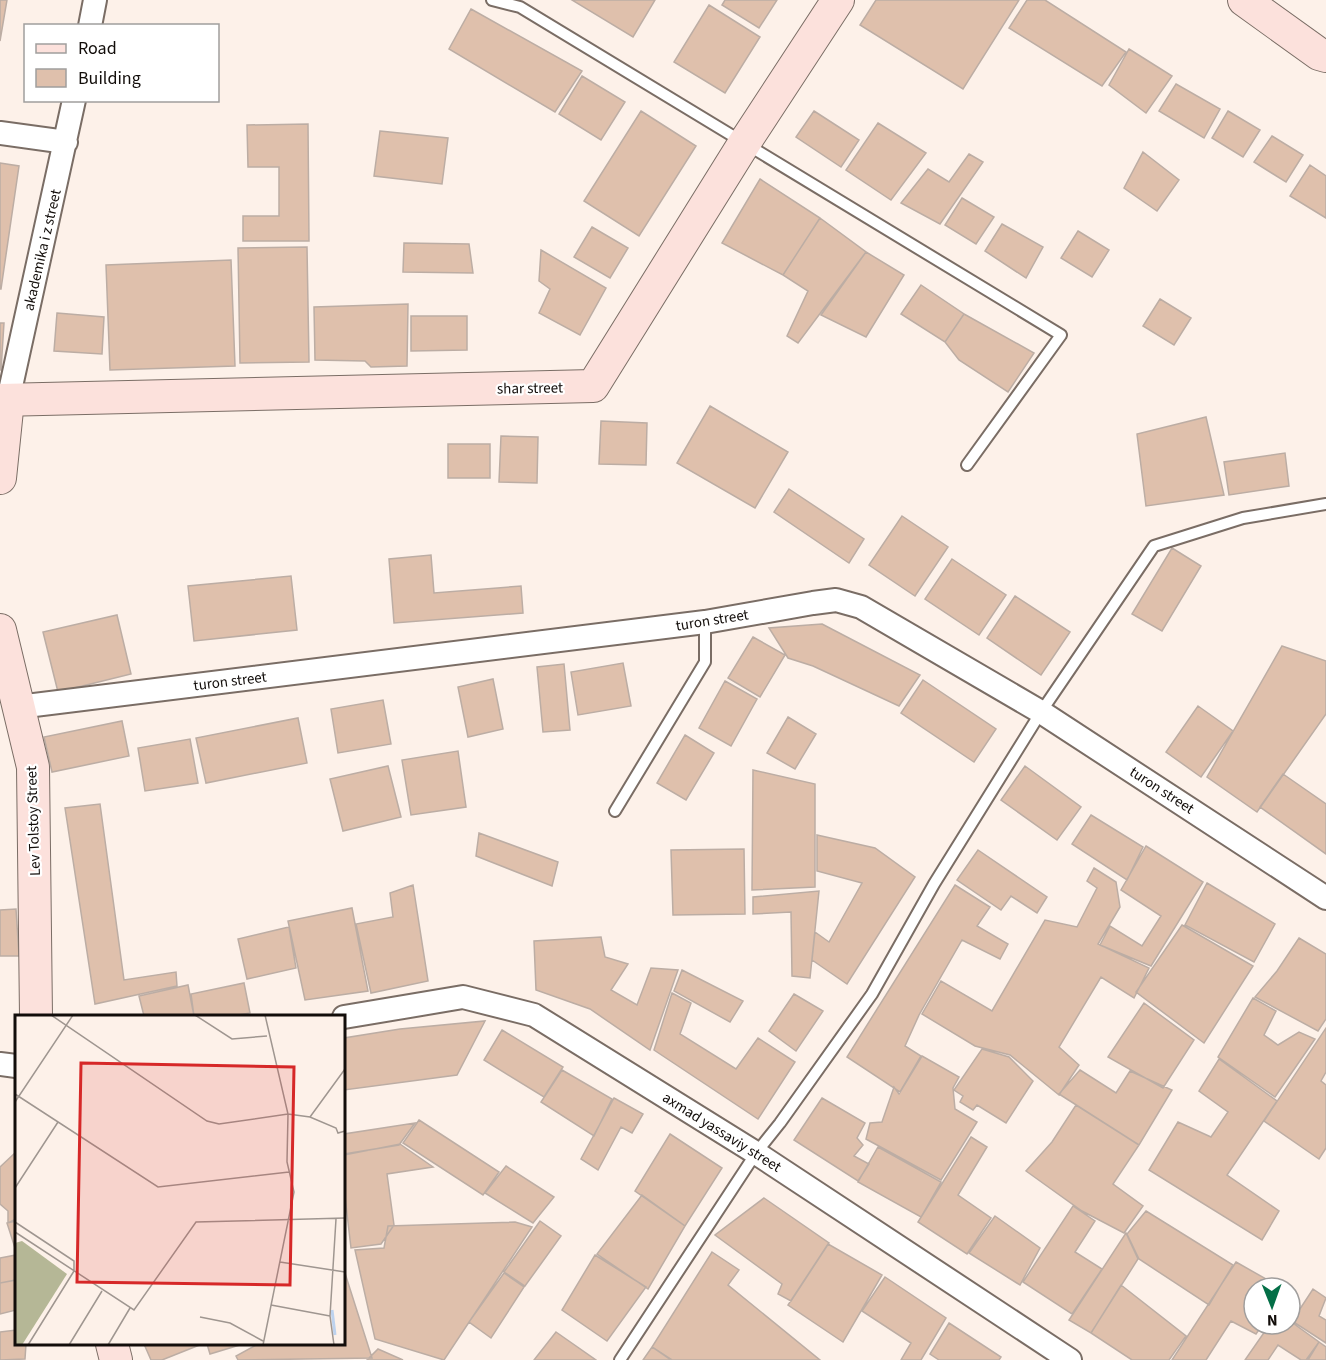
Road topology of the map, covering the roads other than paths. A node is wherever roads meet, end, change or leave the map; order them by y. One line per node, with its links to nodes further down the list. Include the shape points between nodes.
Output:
1 (95, 0): 5 (street)
2 (492, 0): 9 (lane, via 520,7)
3 (838, 0): 9 (street, shar street)
4 (1244, 0): 6 (street)
5 (90, 24)
6 (1326, 57)
7 (74, 102): 10 (street, akademika i z street)
8 (0, 133): 10 (street)
9 (744, 141): 11 (street, shar street, via 593,387); 12 (lane, via 1061,334)
10 (66, 142): 11 (street, akademika i z street)
11 (4, 400): 13 (street)
12 (967, 465)
13 (0, 478)
14 (1326, 504): 18 (lane, via 1243,518 1154,546)
15 (705, 622): 17 (street, turon street); 18 (street, turon street, via 836,600 861,607); 19 (lane, via 705,662)
16 (0, 630): 17 (street, Lev Tolstoy Street)
17 (18, 707): 21 (street, Lev Tolstoy Street, via 33,767)
18 (1041, 712): 20 (street, turon street); 25 (lane, via 934,884 872,994)
19 (615, 811)
20 (1326, 898)
21 (36, 1015)
22 (345, 1017): 25 (street, axmad yassaviy street, via 463,997 534,1016)
23 (0, 1064): 24 (street)
24 (15, 1066)
25 (756, 1153): 28 (lane); 29 (street, axmad yassaviy street)
26 (112, 1345): 27 (street)
27 (116, 1360)
28 (621, 1360)
29 (1070, 1360)

